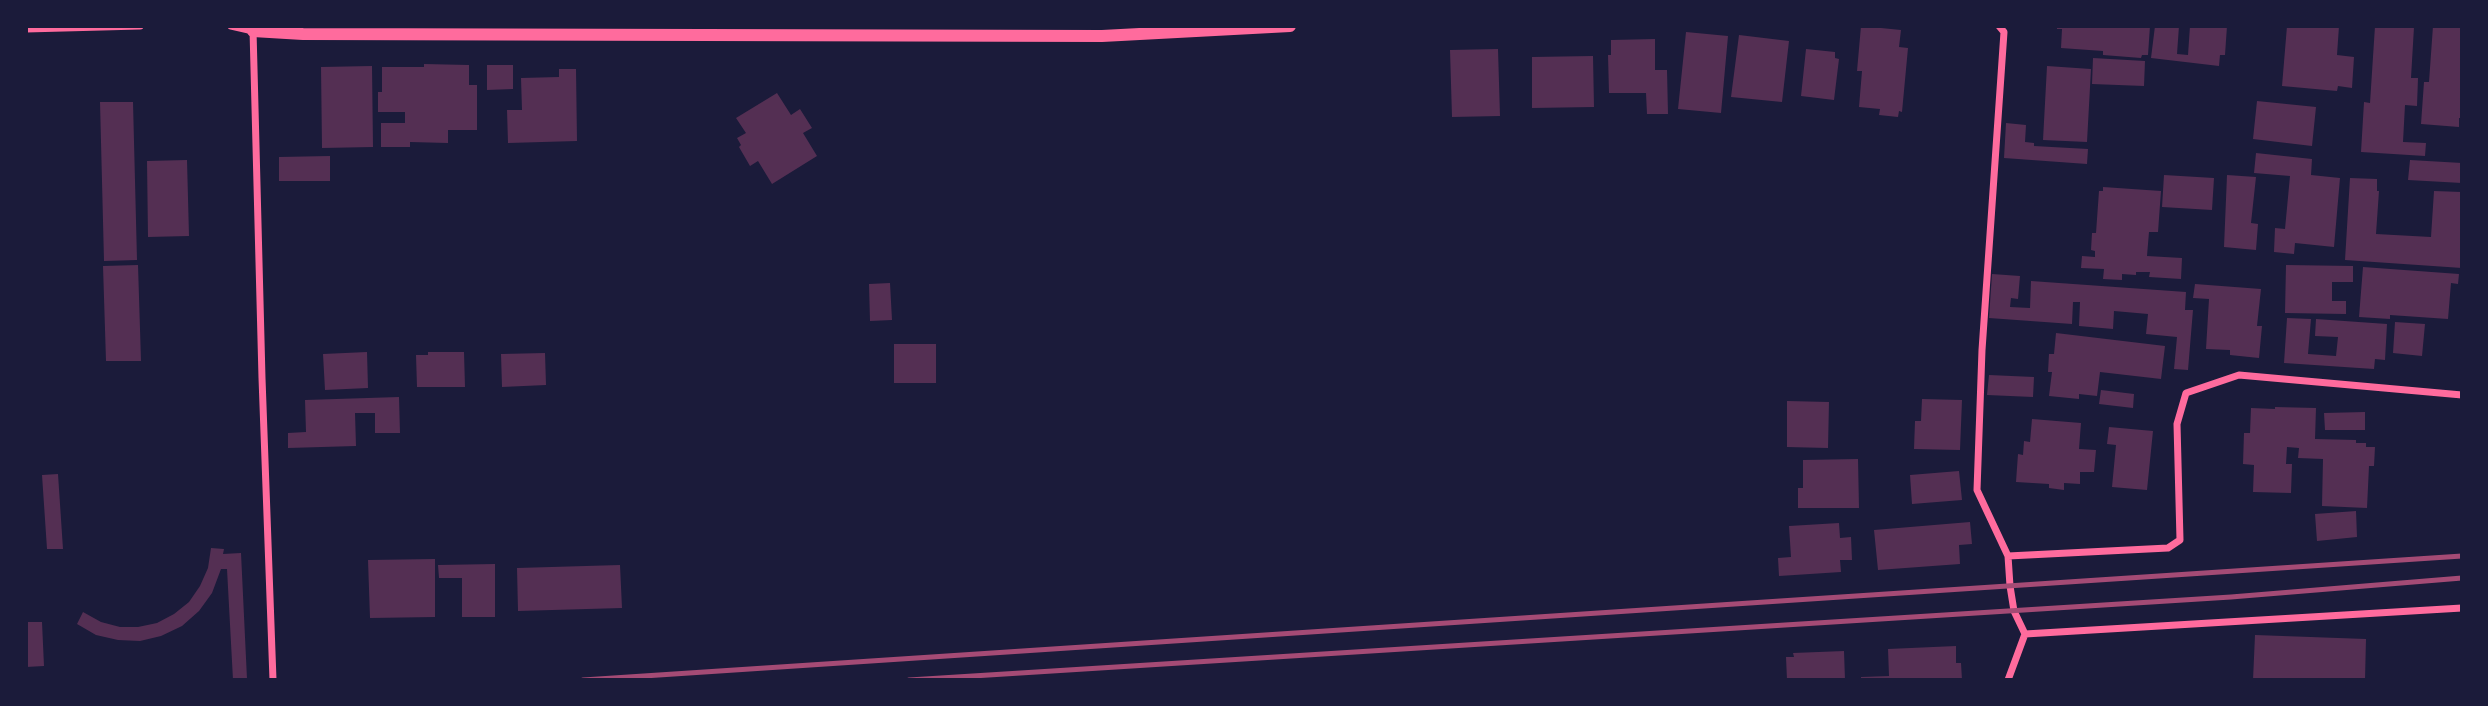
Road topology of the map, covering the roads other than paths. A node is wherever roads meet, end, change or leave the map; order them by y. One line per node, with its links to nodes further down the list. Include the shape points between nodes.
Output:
1 (140, 26): 5 (street)
2 (231, 26): 6 (street)
3 (1290, 26): 6 (street, via 1101,36 317,34)
4 (1999, 26): 8 (street, via 2004,32 1982,351 1978,490)
5 (26, 29)
6 (253, 29): 11 (street)
7 (2462, 395): 8 (street, via 2239,375 2186,393 2176,424 2180,540 2168,548)
8 (2008, 556): 10 (street, via 2014,611)
9 (2462, 608): 10 (street)
10 (2025, 634): 12 (street)
11 (273, 680)
12 (2008, 680)

